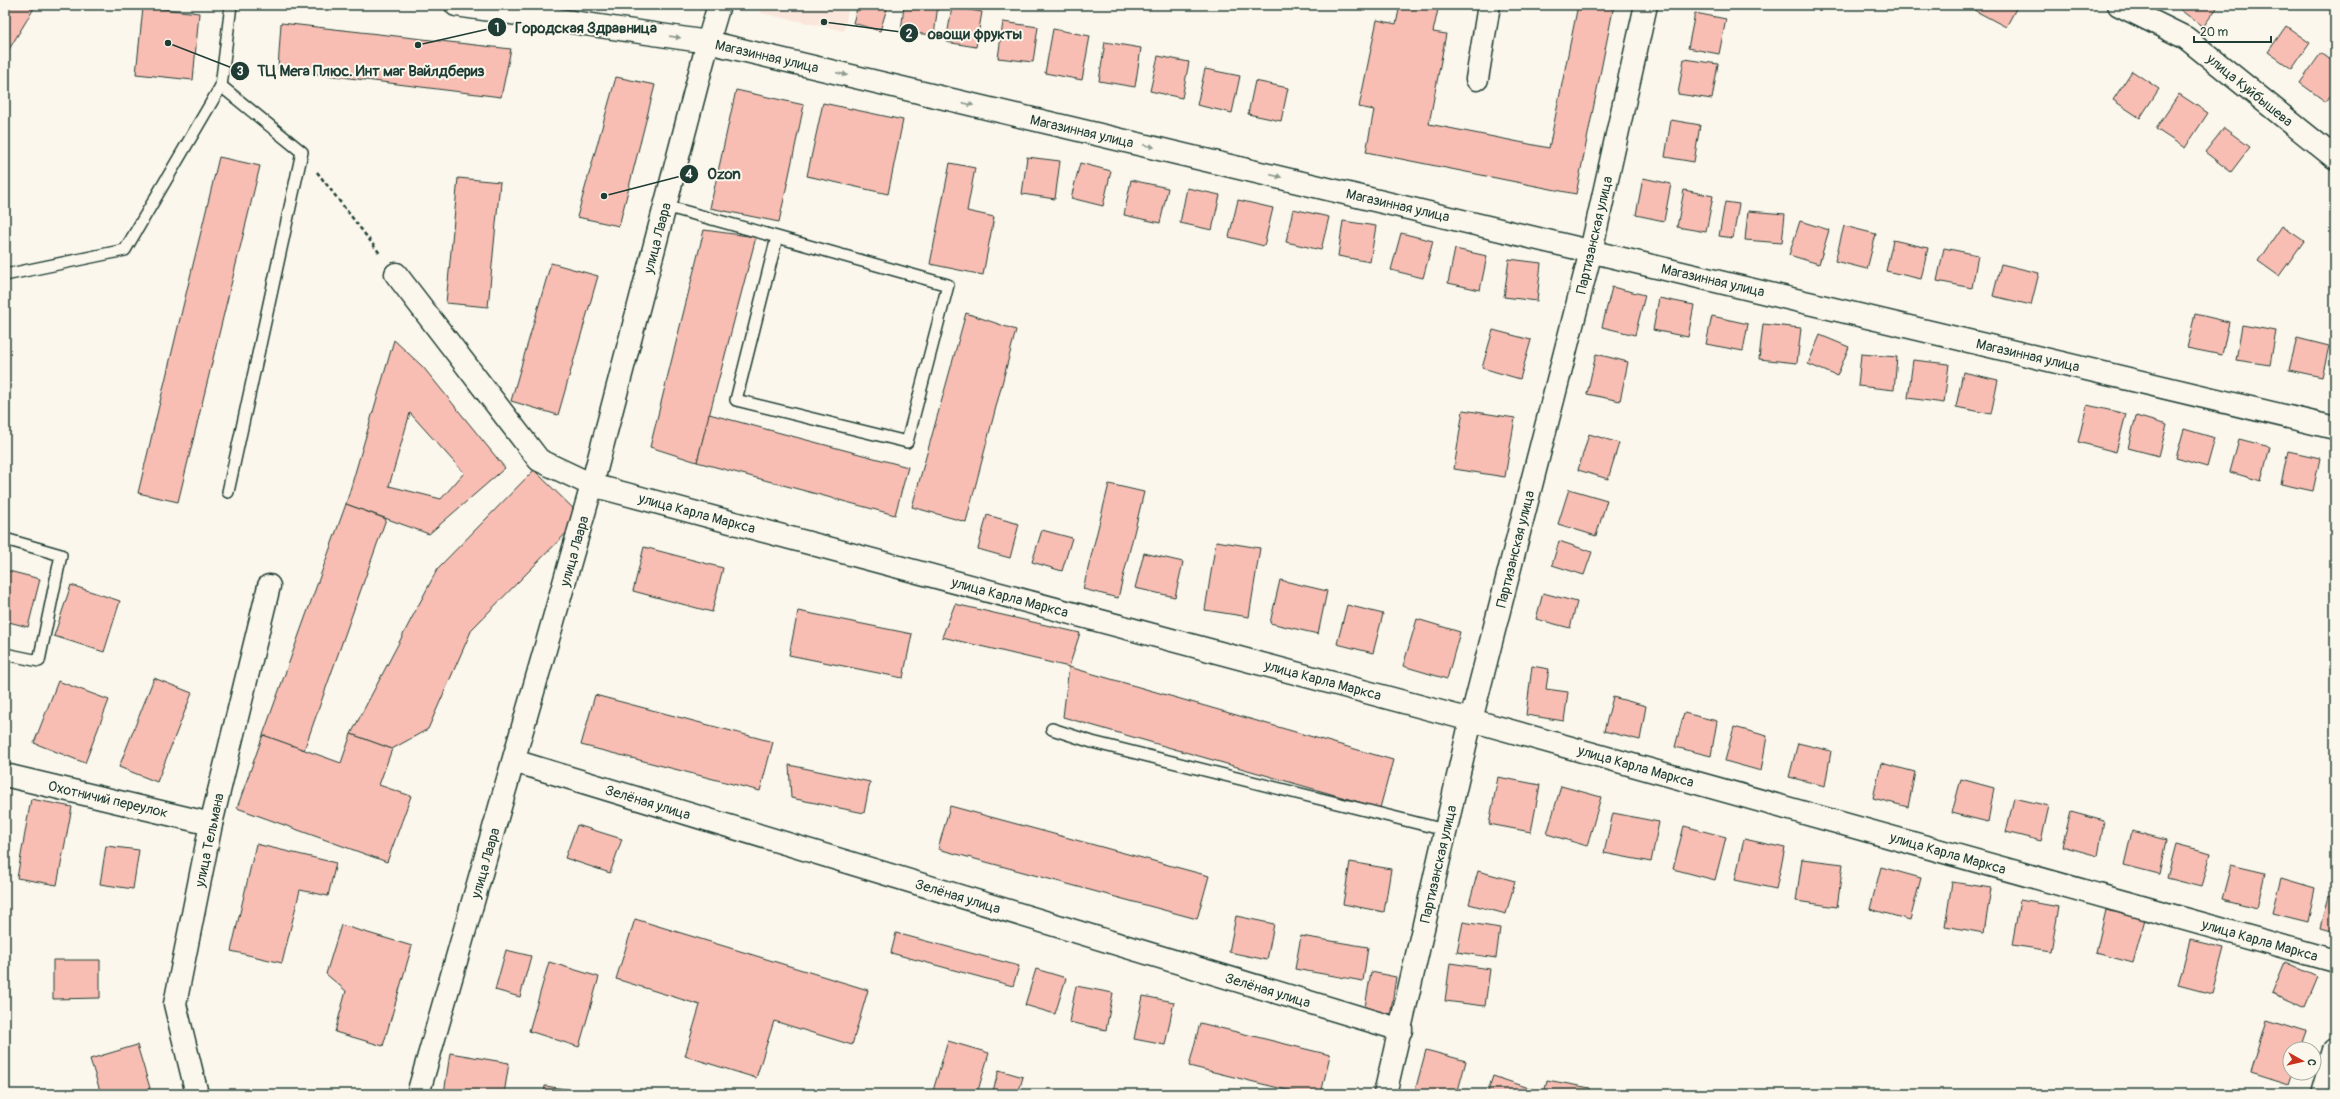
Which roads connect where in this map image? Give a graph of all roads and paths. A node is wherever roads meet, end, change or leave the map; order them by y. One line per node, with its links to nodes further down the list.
1 (231, 5): 9 (lane)
2 (456, 5): 7 (street, Магазинная улица, one-way to 7)
3 (719, 5): 7 (street, улица Лаара)
4 (1489, 5): 8 (street)
5 (1646, 5): 14 (street, Партизанская улица)
6 (2119, 5): 11 (street, улица Куйбышева)
7 (708, 42): 12 (street, улица Лаара); 14 (street, Магазинная улица, one-way to 14)
8 (1477, 79)
9 (222, 86): 10 (lane); 15 (lane)
10 (302, 152): 16 (path); 19 (lane)
11 (2335, 158)
12 (665, 206): 13 (lane); 18 (street, улица Лаара)
13 (777, 237): 13 (lane)
14 (1591, 251): 17 (street, Магазинная улица); 23 (street, Партизанская улица)
15 (5, 274)
16 (396, 274): 18 (street, улица Карла Маркса)
17 (2335, 428)
18 (592, 485): 23 (street, улица Карла Маркса); 25 (street, улица Лаара)
19 (228, 492)
20 (5, 539): 22 (lane)
21 (269, 586): 27 (street, улица Тельмана)
22 (5, 654)
23 (1471, 720): 28 (street, Партизанская улица); 29 (street, улица Карла Маркса)
24 (1052, 730): 28 (lane)
25 (514, 761): 30 (street, Зелёная улица); 33 (street, улица Лаара)
26 (5, 775): 27 (street, Охотничий переулок)
27 (211, 824): 32 (street, улица Тельмана)
28 (1445, 830): 30 (street, Партизанская улица)
29 (2335, 961)
30 (1401, 1030): 34 (street, Партизанская улица)
31 (2335, 1049): 35 (street)
32 (197, 1094)
33 (418, 1094)
34 (1385, 1094)
35 (2322, 1094)

